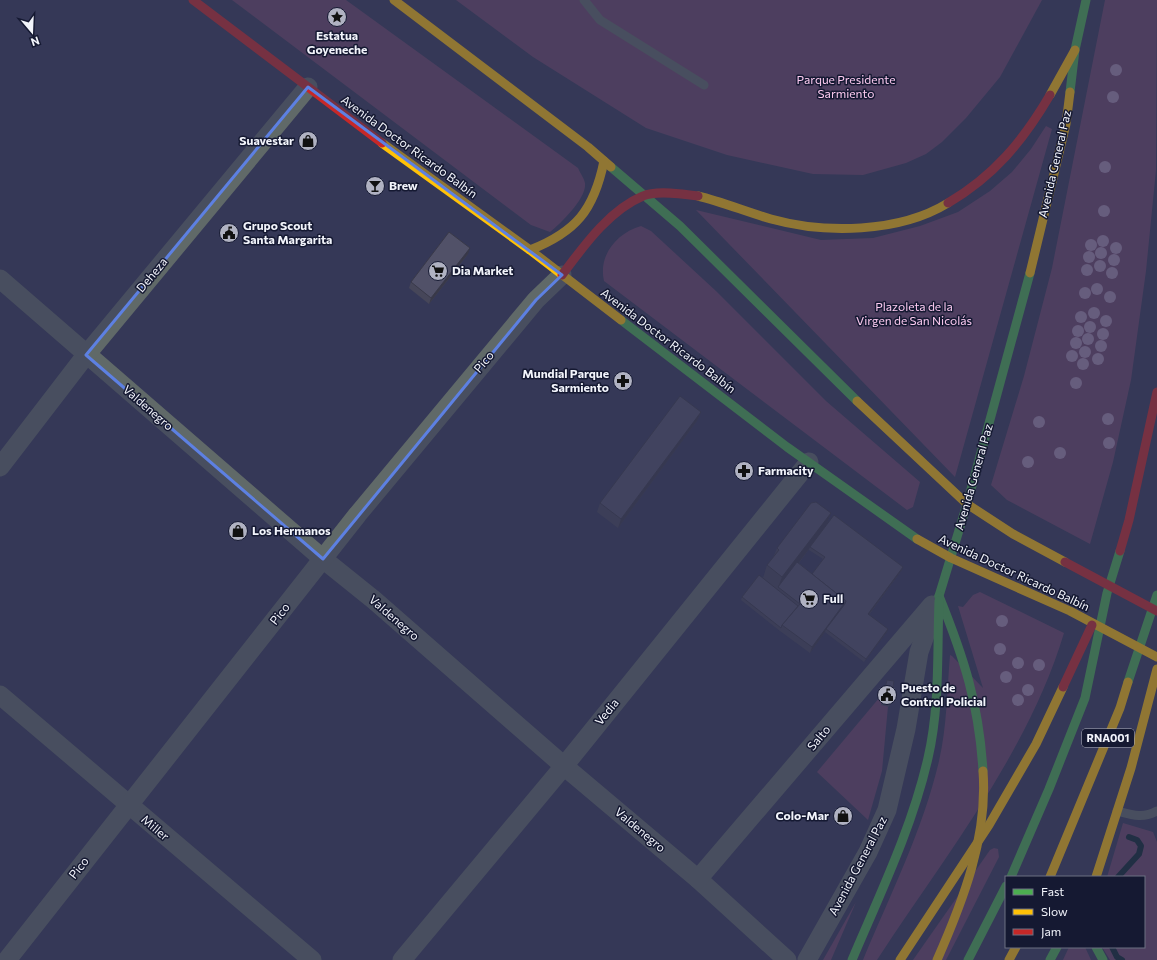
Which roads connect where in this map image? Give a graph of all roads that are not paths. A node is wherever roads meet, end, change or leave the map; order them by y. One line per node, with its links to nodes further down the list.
1 (193, 0): 7 (main road, Avenida Doctor Ricardo Balbín)
2 (394, 0): 8 (main road)
3 (584, 0): 6 (lane)
4 (1086, 0): 5 (main road, Avenida General Paz)
5 (1075, 50): 9 (main road); 17 (main road, Avenida General Paz)
6 (704, 85)
7 (308, 87): 10 (main road, Avenida Doctor Ricardo Balbín); 13 (street, Deheza)
8 (604, 161): 9 (main road); 10 (main road)
9 (644, 196): 11 (main road); 17 (main road)
10 (530, 250): 11 (main road, Avenida Doctor Ricardo Balbín)
11 (562, 275): 15 (main road, Avenida Doctor Ricardo Balbín); 19 (street, Pico)
12 (0, 279): 13 (street, Valdenegro)
13 (86, 355): 16 (street, Deheza); 19 (street, Valdenegro)
14 (1157, 392): 20 (main road, RNA001)
15 (809, 462): 18 (main road, Avenida Doctor Ricardo Balbín); 27 (street, Vedia)
16 (0, 467)
17 (967, 504): 18 (main road, Avenida General Paz); 23 (main road)
18 (950, 558): 22 (main road, Avenida General Paz); 24 (main road, Avenida Doctor Ricardo Balbín)
19 (323, 559): 27 (street, Valdenegro); 28 (street, Pico)
20 (1107, 593): 31 (main road, RNA001); 45 (main road)
21 (1157, 595): 32 (main road, RNA001)
22 (939, 596): 34 (street, Salto); 43 (street, Avenida General Paz); 44 (main road); 46 (main road)
23 (1157, 611)
24 (1157, 657)
25 (1157, 669): 29 (main road)
26 (0, 695): 28 (street, Miller)
27 (564, 766): 34 (street, Valdenegro); 41 (street, Vedia)
28 (129, 806): 39 (street, Pico); 40 (street, Miller)
29 (1117, 811): 30 (lane); 33 (main road)
30 (1157, 811)
31 (1011, 876)
32 (1050, 876)
33 (1095, 876)
34 (698, 879): 42 (street, Valdenegro)
35 (1005, 888): 47 (main road)
36 (1015, 948): 48 (main road)
37 (1056, 948): 49 (main road)
38 (1097, 948): 50 (main road)
39 (7, 960)
40 (312, 960)
41 (402, 960)
42 (788, 960)
43 (807, 960)
44 (852, 960)
45 (900, 960)
46 (937, 960)
47 (968, 960)
48 (1009, 960)
49 (1050, 960)
50 (1103, 960)

